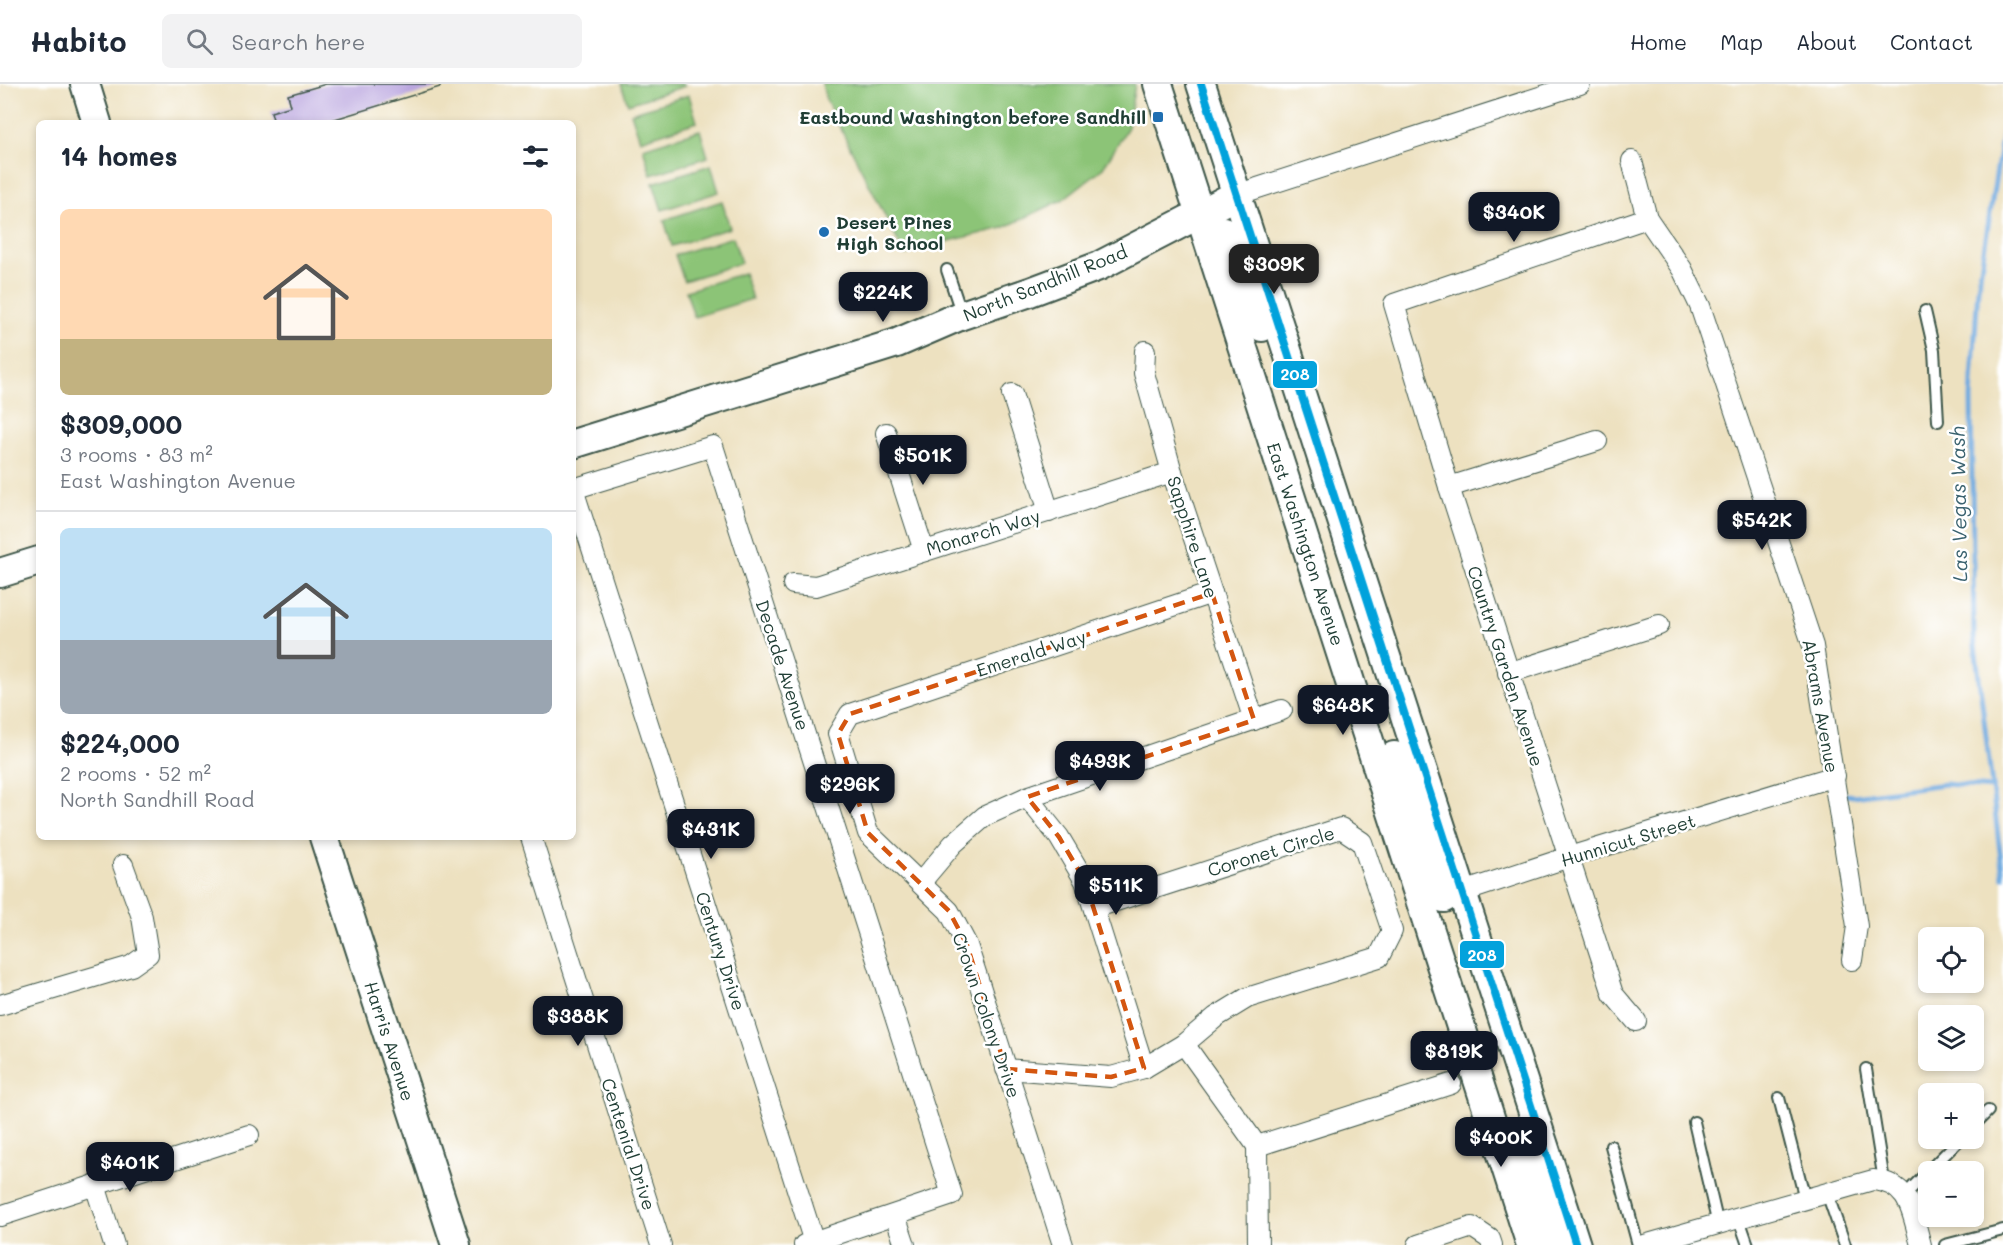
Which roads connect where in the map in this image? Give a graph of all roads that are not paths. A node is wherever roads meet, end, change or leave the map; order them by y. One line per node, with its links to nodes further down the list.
1 (85, 84): 5 (main road)
2 (1158, 84): 7 (main road, East Washington Avenue)
3 (1201, 84): 7 (main road, East Washington Avenue)
4 (1580, 84): 7 (street, North Sandhill Road)
5 (96, 120)
6 (1632, 160): 8 (street, Abrams Avenue)
7 (1217, 205): 11 (main road, North Sandhill Road); 40 (main road, East Washington Avenue); 40 (main road, East Washington Avenue)
8 (1647, 218): 19 (street, Country Garden Avenue); 33 (street, Abrams Avenue)
9 (947, 270): 11 (lane)
10 (1925, 311): 14 (lane)
11 (962, 315): 17 (main road, North Sandhill Road)
12 (1145, 351): 18 (street, Sapphire Lane)
13 (1012, 394): 22 (street)
14 (1938, 422)
15 (886, 433): 23 (street)
16 (1597, 441): 19 (street)
17 (576, 443)
18 (1172, 472): 22 (street, Monarch Way); 27 (street, Sapphire Lane)
19 (1449, 487): 29 (street, Country Garden Avenue)
20 (576, 488): 62 (street, Decade Avenue)
21 (576, 499): 67 (street, Century Drive)
22 (1049, 512): 23 (street, Monarch Way)
23 (924, 551): 26 (street, Monarch Way)
24 (36, 562): 25 (main road)
25 (0, 573)
26 (793, 584)
27 (1212, 593): 31 (street, Emerald Way); 32 (street, Sapphire Lane)
28 (1659, 625): 29 (street)
29 (1508, 673): 37 (street, Country Garden Avenue)
30 (1282, 710): 32 (street)
31 (850, 714): 39 (street, Crown Colony Drive)
32 (1254, 720): 34 (street)
33 (1834, 776): 37 (street, Hunnicut Street); 42 (street, Abrams Avenue)
34 (1027, 797): 39 (street); 41 (street)
35 (325, 840): 69 (main road, Harris Avenue)
36 (532, 840): 70 (street, Centenial Drive)
37 (1569, 857): 40 (street, Hunnicut Street); 44 (street, Country Garden Avenue)
38 (123, 865): 43 (street)
39 (921, 882): 47 (street, Crown Colony Drive)
40 (1443, 899): 49 (main road, East Washington Avenue); 78 (main road, East Washington Avenue)
41 (1094, 908): 45 (street, Coronet Circle); 46 (street)
42 (1852, 960)
43 (0, 1005)
44 (1635, 1021)
45 (1184, 1044): 46 (street); 55 (street)
46 (1143, 1068): 47 (street)
47 (1006, 1069): 72 (street, Crown Colony Drive)
48 (1866, 1069): 59 (lane)
49 (1464, 1080): 55 (street); 76 (main road, East Washington Avenue); 77 (main road)
50 (1779, 1098): 61 (lane)
51 (1988, 1111): 52 (lane)
52 (1984, 1115)
53 (1694, 1122): 65 (lane)
54 (249, 1135): 58 (street)
55 (1257, 1146): 73 (street)
56 (1611, 1146): 79 (lane)
57 (1946, 1149): 59 (lane)
58 (94, 1185): 63 (street); 68 (street)
59 (1895, 1188): 60 (street); 82 (street)
60 (1827, 1193): 61 (street); 81 (lane)
61 (1806, 1199): 64 (street)
62 (895, 1215): 67 (street); 71 (street)
63 (0, 1216)
64 (1740, 1219): 65 (street); 80 (lane)
65 (1718, 1225): 79 (street)
66 (2003, 1230): 83 (lane)
67 (809, 1243)
68 (114, 1245)
69 (456, 1245)
70 (662, 1245)
71 (905, 1245)
72 (1063, 1245)
73 (1258, 1245)
74 (1418, 1245): 75 (street)
75 (1492, 1245)
76 (1531, 1245)
77 (1557, 1245)
78 (1576, 1245)
79 (1645, 1245)
80 (1748, 1245)
81 (1845, 1245)
82 (1920, 1245)
83 (1946, 1245)

